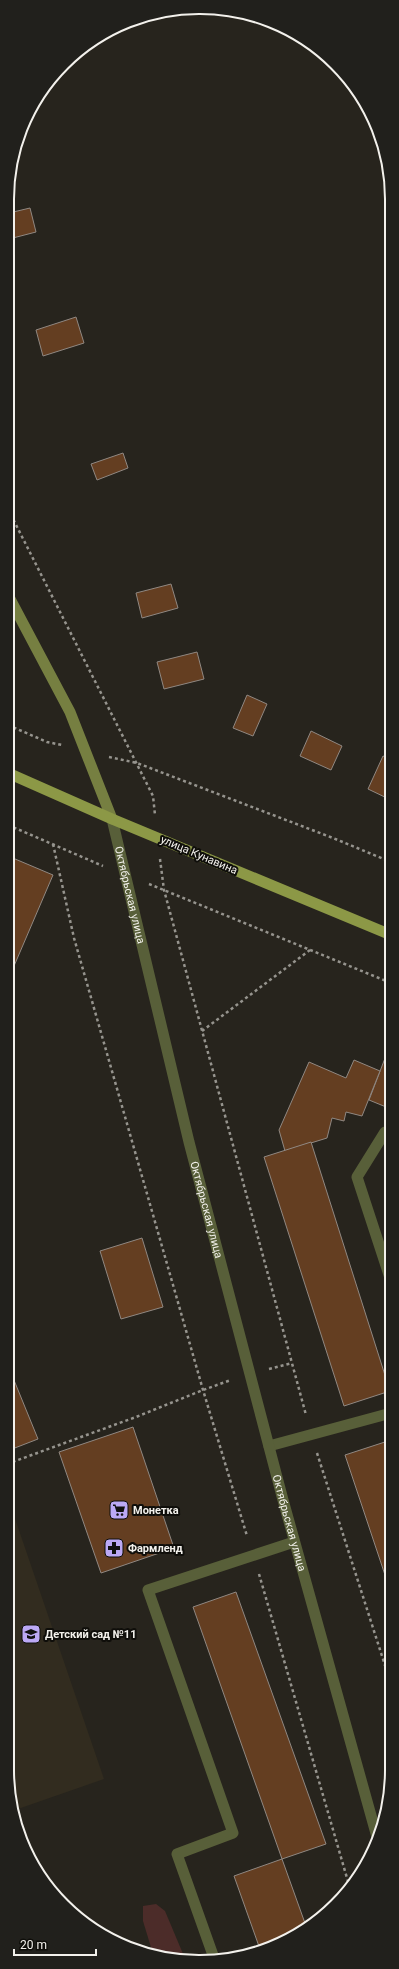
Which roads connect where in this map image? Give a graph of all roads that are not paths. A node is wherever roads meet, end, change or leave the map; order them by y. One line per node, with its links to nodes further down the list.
1 (14, 606): 3 (main road, Октябрьская улица)
2 (14, 776): 3 (main road, улица Кунавина)
3 (112, 819): 4 (main road, улица Кунавина); 8 (street, Октябрьская улица)
4 (385, 933)
5 (385, 1132): 6 (street)
6 (385, 1262)
7 (385, 1415): 8 (street)
8 (269, 1446): 9 (street, Октябрьская улица)
9 (294, 1542): 10 (street, Октябрьская улица); 11 (street)
10 (375, 1829)
11 (213, 1955)

